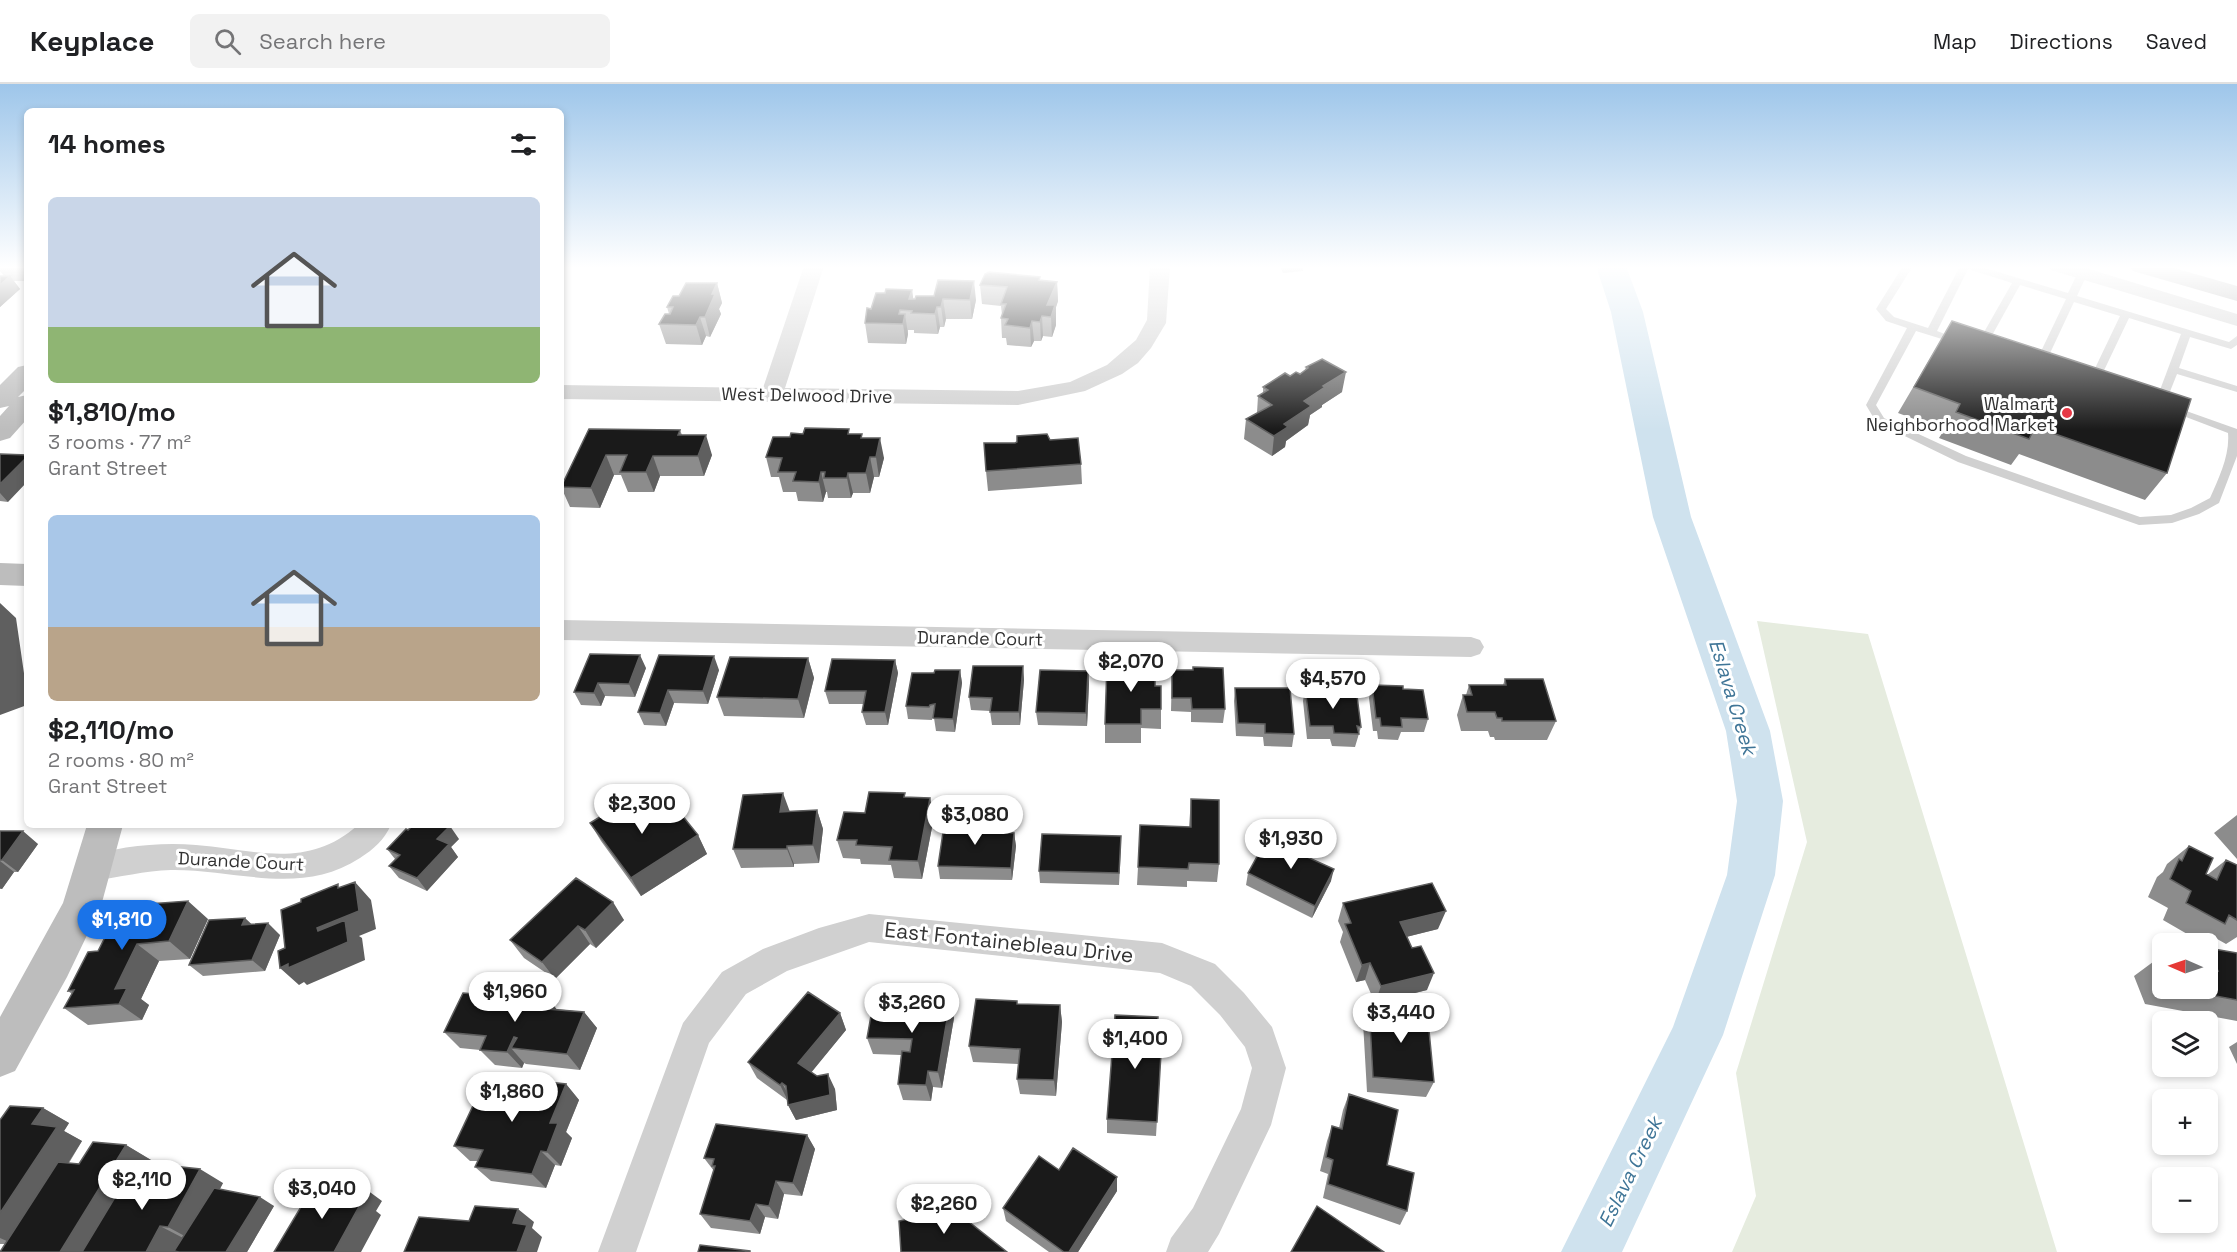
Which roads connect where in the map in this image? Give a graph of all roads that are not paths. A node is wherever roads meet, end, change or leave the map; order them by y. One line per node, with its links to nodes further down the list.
1 (796, 321): 19 (street)
2 (1156, 321): 19 (street, West Delwood Drive)
3 (1895, 321): 9 (lane)
4 (1937, 321): 10 (lane)
5 (1999, 321): 10 (lane)
6 (2061, 321): 13 (lane)
7 (2123, 321): 16 (lane)
8 (2147, 321): 11 (lane)
9 (1913, 326): 10 (lane); 23 (lane)
10 (1931, 332)
11 (2186, 333): 12 (lane); 14 (lane)
12 (2235, 344)
13 (2040, 366)
14 (2173, 370): 17 (lane); 23 (lane)
15 (24, 376): 20 (street)
16 (2093, 383)
17 (2237, 389)
18 (564, 392): 19 (street, West Delwood Drive)
19 (772, 395)
20 (0, 400)
21 (24, 406): 22 (street)
22 (0, 432)
23 (2235, 432)
24 (0, 554): 25 (street)
25 (24, 554)
26 (0, 574): 27 (street)
27 (24, 575)
28 (564, 630): 29 (street, Durande Court)
29 (1471, 647)
30 (104, 828): 32 (street)
31 (374, 828): 32 (street, Durande Court)
32 (93, 868): 33 (street)
33 (0, 1057)
34 (617, 1252): 35 (street, East Fontainebleau Drive)
35 (1185, 1252)

